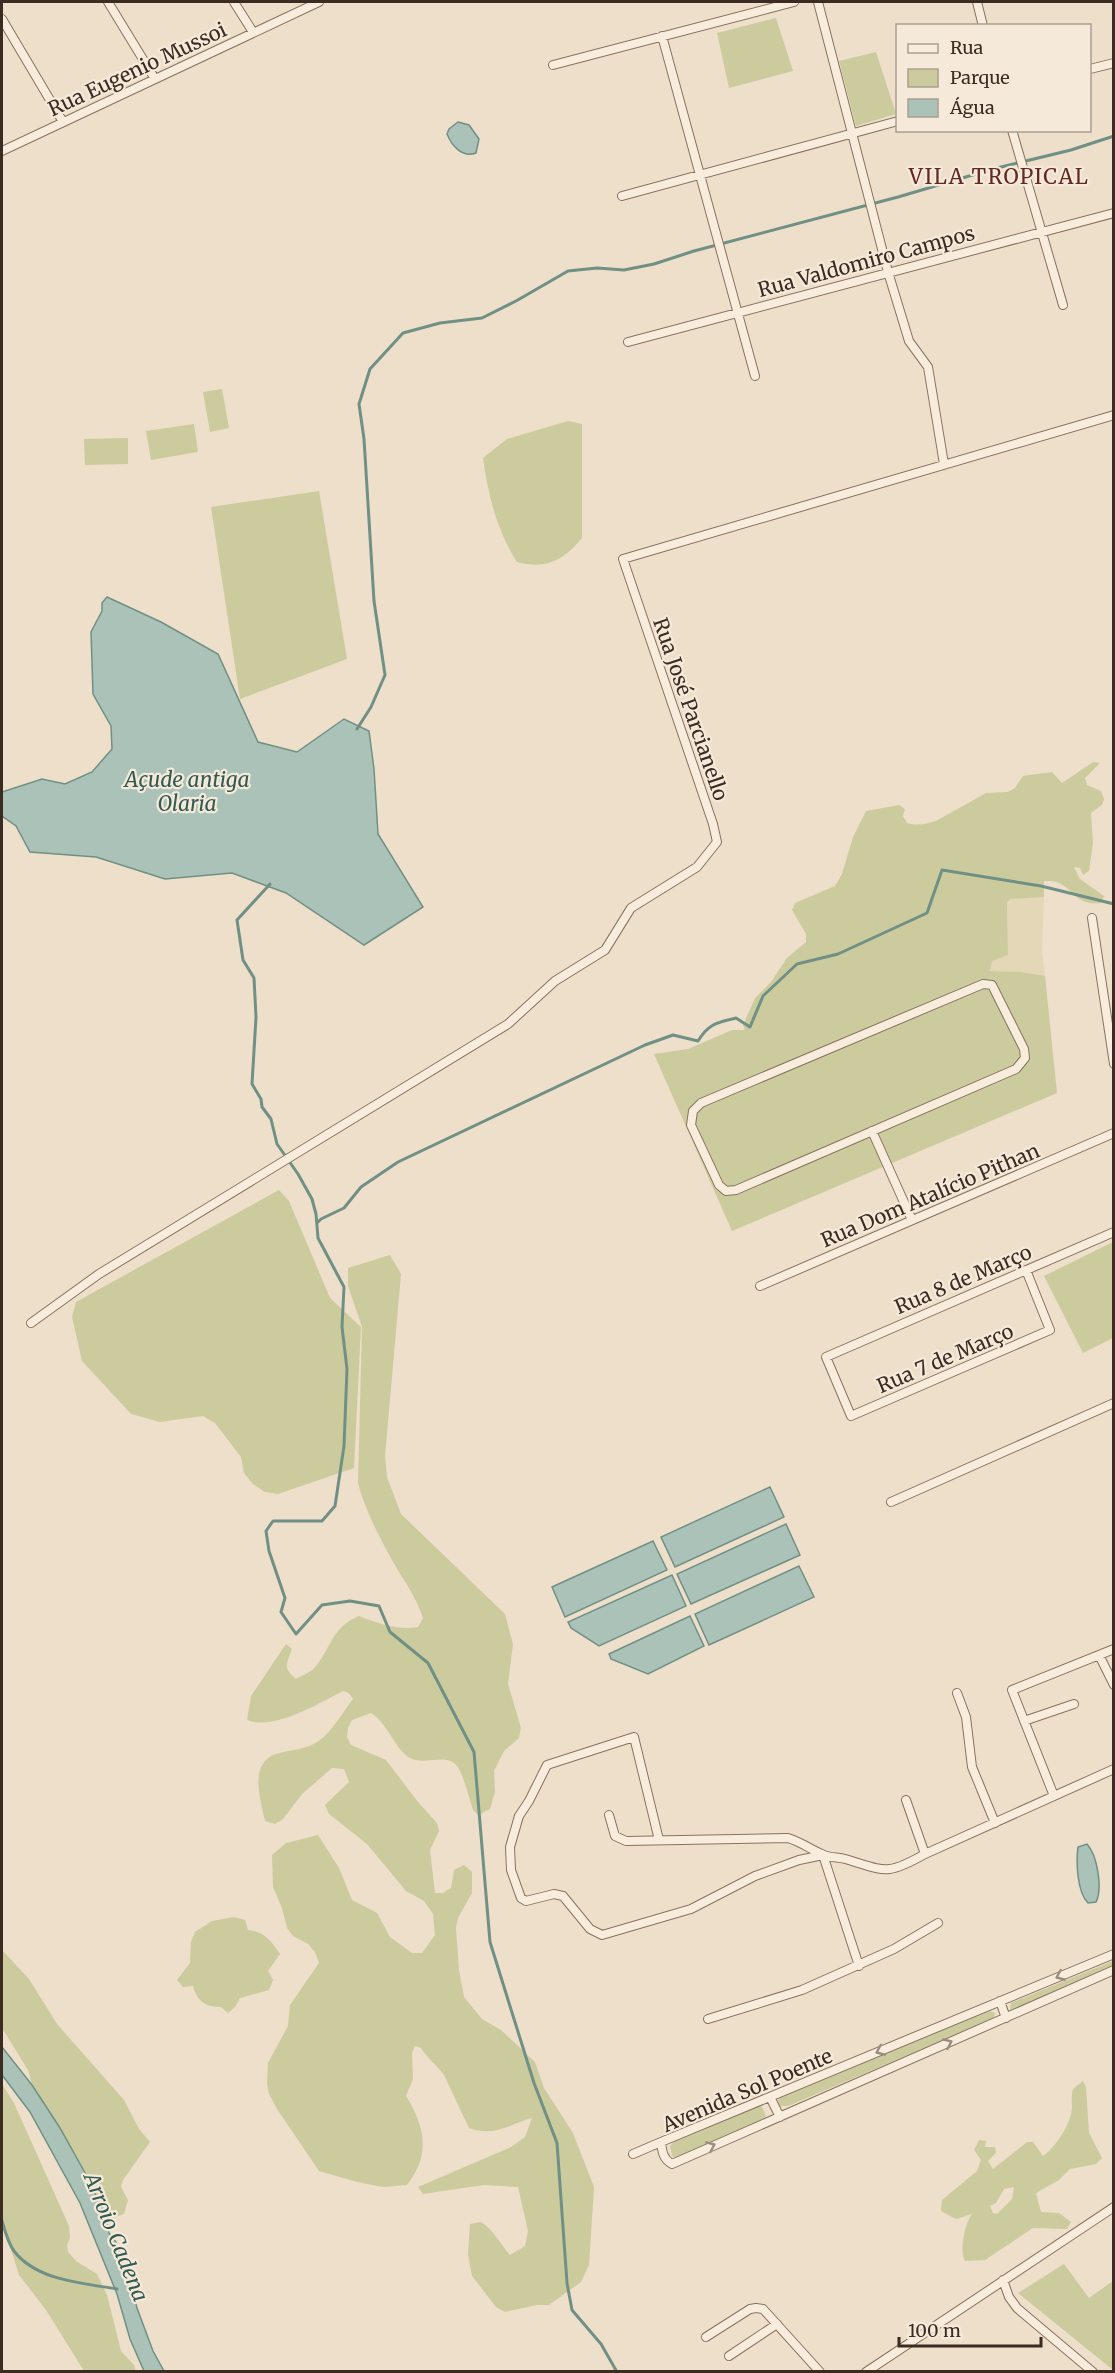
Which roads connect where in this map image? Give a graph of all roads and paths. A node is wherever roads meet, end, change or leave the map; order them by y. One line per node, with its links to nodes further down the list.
1 (108, 2): 15 (street)
2 (234, 2): 10 (street)
3 (319, 2): 10 (street, Rua Eugenio Mussoi)
4 (794, 2): 7 (street)
5 (818, 2): 19 (street)
6 (977, 2): 9 (street)
7 (767, 5): 11 (street)
8 (2, 19): 17 (street)
9 (982, 24)
10 (253, 33): 15 (street, Rua Eugenio Mussoi)
11 (662, 36): 13 (street); 21 (street)
12 (1113, 63): 14 (street)
13 (553, 65)
14 (1091, 68)
15 (155, 79): 17 (street, Rua Eugenio Mussoi)
16 (896, 121): 19 (street)
17 (63, 122): 20 (street, Rua Eugenio Mussoi)
18 (1013, 132): 24 (street)
19 (852, 133): 21 (street); 25 (street)
20 (2, 151)
21 (700, 174): 22 (street); 27 (street)
22 (622, 196)
23 (1113, 213): 24 (street, Rua Valdomiro Campos)
24 (1040, 232): 25 (street, Rua Valdomiro Campos); 26 (street)
25 (888, 272): 27 (street, Rua Valdomiro Campos); 31 (street)
26 (1063, 305)
27 (739, 313): 28 (street, Rua Valdomiro Campos); 29 (street)
28 (628, 342)
29 (756, 376)
30 (1113, 415): 31 (street, Rua José Parcianello)
31 (944, 464): 40 (street, Rua José Parcianello)
32 (1092, 918): 33 (street)
33 (1113, 1064)
34 (872, 1131): 34 (street); 36 (street)
35 (1113, 1133): 36 (street, Rua Dom Atalício Pithan)
36 (912, 1220): 39 (street, Rua Dom Atalício Pithan)
37 (1113, 1232): 38 (street, Rua 8 de Março)
38 (1026, 1270): 41 (street, Rua 8 de Março); 41 (street, Rua 7 de Março)
39 (760, 1286)
40 (31, 1323)
41 (826, 1357)
42 (1113, 1404): 43 (street)
43 (891, 1502)
44 (1113, 1649): 45 (street)
45 (1099, 1655): 46 (street); 49 (street)
46 (1113, 1685)
47 (957, 1693): 54 (street)
48 (1074, 1704): 49 (street)
49 (1024, 1721): 51 (street)
50 (1113, 1769): 51 (street)
51 (1054, 1796): 54 (street)
52 (906, 1800): 56 (street)
53 (609, 1815): 55 (street)
54 (995, 1823): 56 (street)
55 (659, 1840): 57 (street); 57 (street)
56 (925, 1854): 57 (street)
57 (823, 1855): 60 (street)
58 (938, 1923): 60 (street)
59 (1113, 1954): 62 (street, Avenida Sol Poente, one-way to 62)
60 (859, 1966): 64 (street)
61 (1113, 1970): 63 (street, Avenida Sol Poente)
62 (1000, 2001): 63 (street); 65 (street, Avenida Sol Poente, one-way to 65)
63 (1006, 2018): 66 (street, Avenida Sol Poente, one-way to 63)
64 (708, 2019)
65 (770, 2097): 66 (street); 67 (street, Avenida Sol Poente)
66 (780, 2116): 67 (street, Avenida Sol Poente, one-way to 66)
67 (661, 2142): 68 (street)
68 (633, 2154)
69 (1113, 2207): 70 (street)
70 (1003, 2280): 75 (street); 76 (street)
71 (777, 2324): 72 (street); 73 (street); 74 (street)
72 (706, 2337)
73 (729, 2356)
74 (820, 2372)
75 (866, 2372)
76 (1093, 2372)

